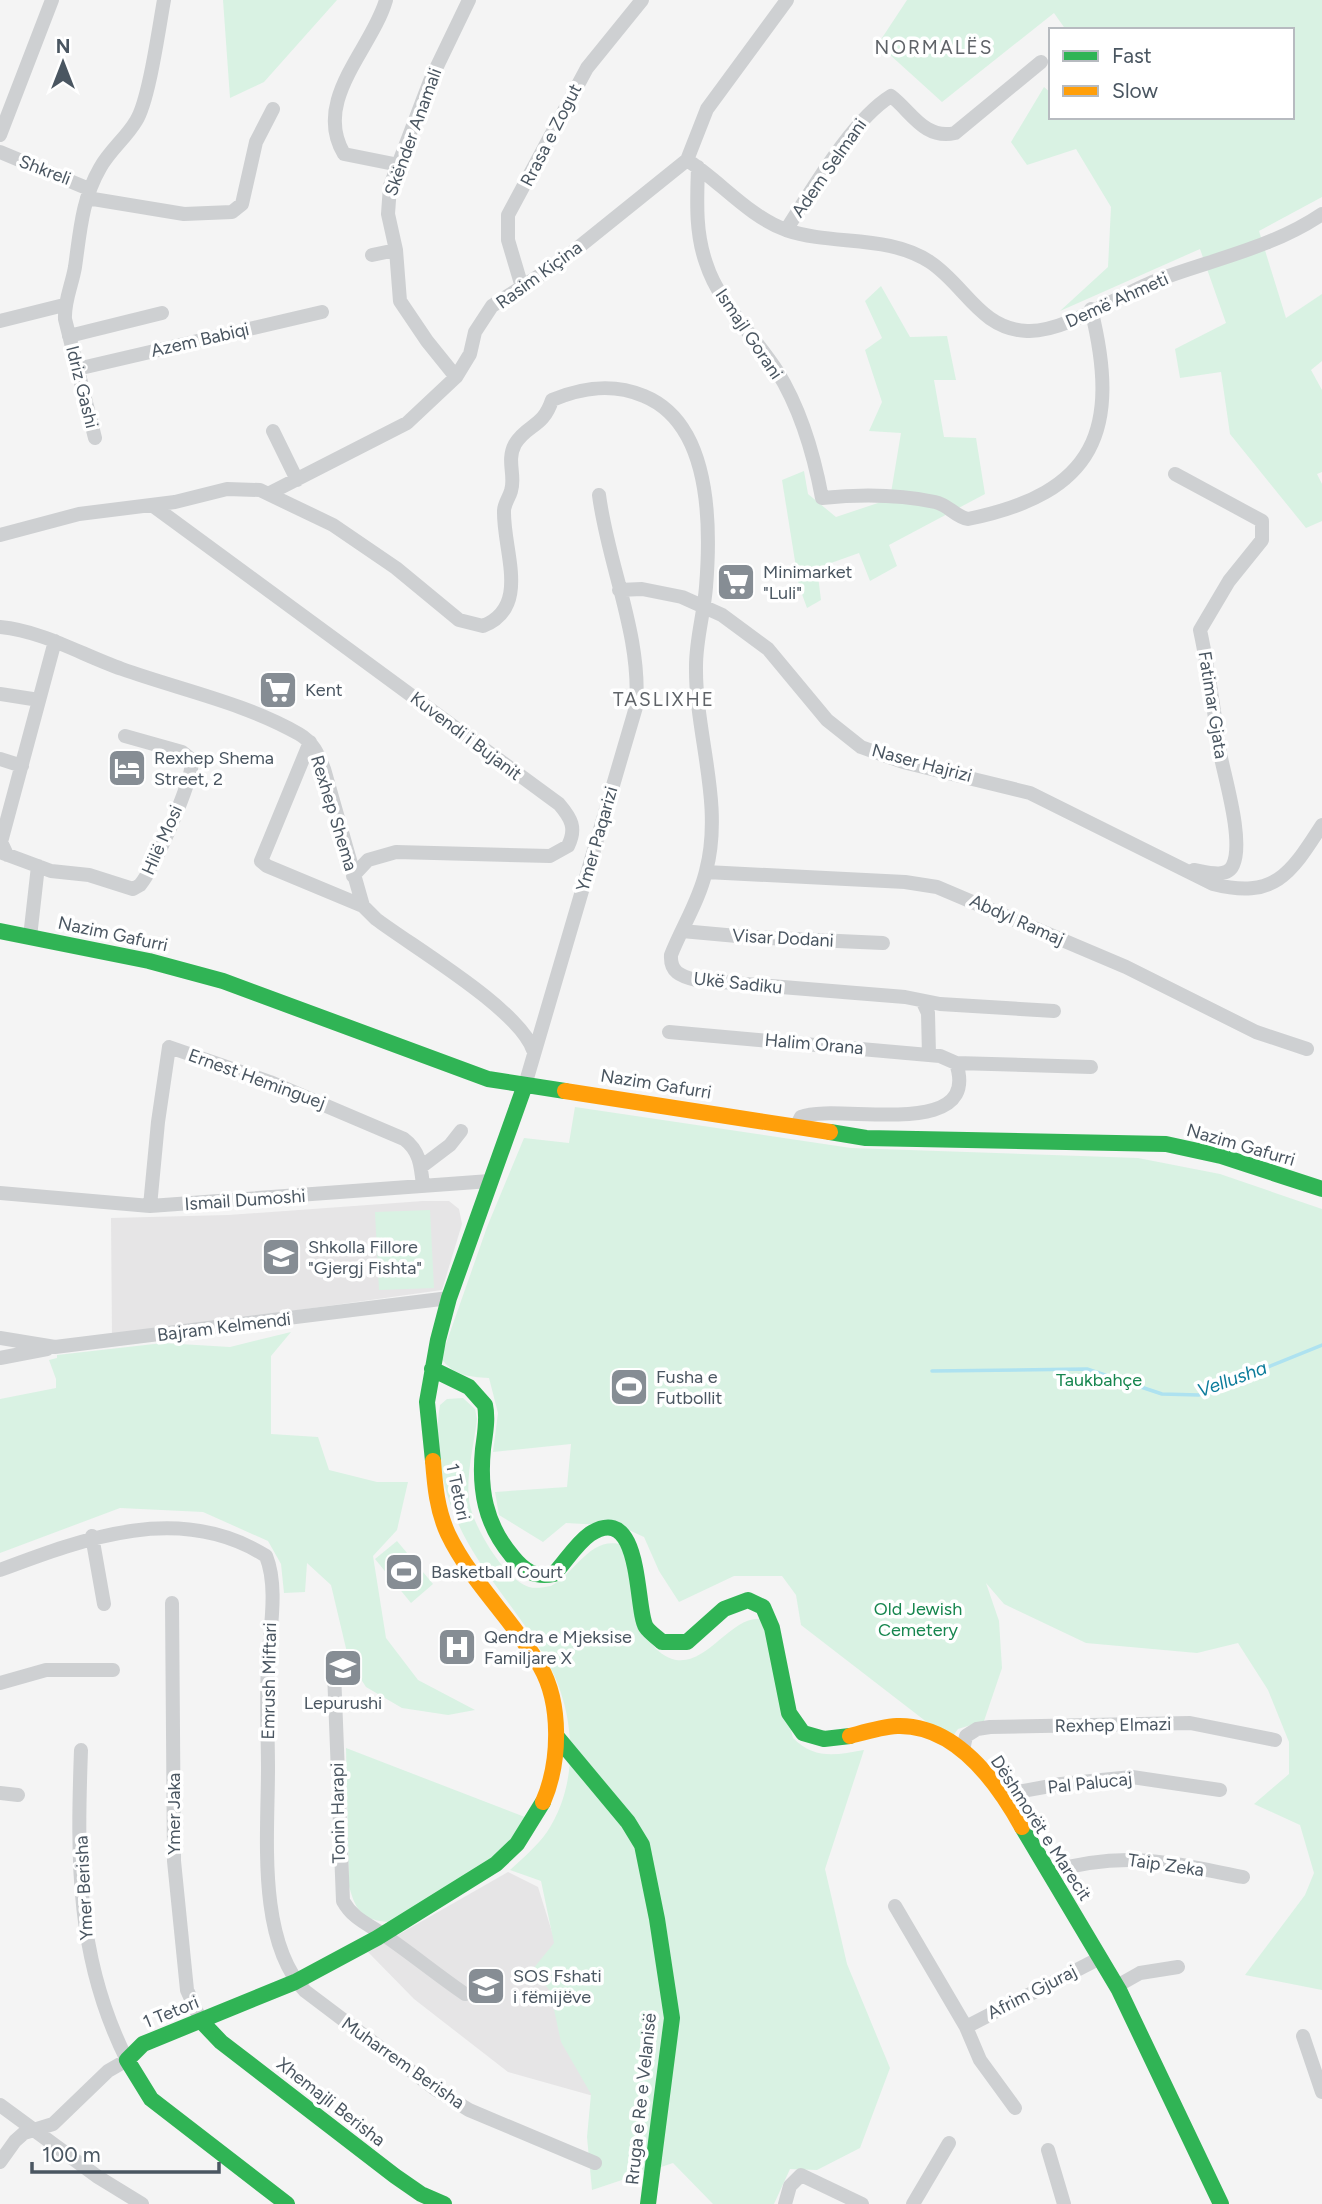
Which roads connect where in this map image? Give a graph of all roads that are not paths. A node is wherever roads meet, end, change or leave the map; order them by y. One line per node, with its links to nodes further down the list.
1 (52, 0): 9 (street)
2 (164, 0): 13 (street)
3 (469, 0): 12 (street, Skënder Anamali)
4 (642, 0): 18 (street, Rrasa e Zogut)
5 (787, 0): 11 (street)
6 (385, 4): 12 (street)
7 (1041, 62): 15 (street, Adem Selmani)
8 (273, 109): 13 (street, Shkreli)
9 (0, 135)
10 (0, 152): 13 (street, Shkreli)
11 (692, 164): 15 (street, Demë Ahmeti); 18 (street, Rasim Kiçina); 20 (street, Ismajl Gorani)
12 (398, 165): 16 (street, Skënder Anamali)
13 (88, 193): 19 (street)
14 (1322, 214): 20 (street, Demë Ahmeti)
15 (786, 230): 20 (street, Demë Ahmeti)
16 (396, 250): 17 (street); 26 (street, Skënder Anamali)
17 (372, 256)
18 (522, 287): 26 (street, Rasim Kiçina)
19 (64, 305): 23 (street); 24 (street, Idriz Gashi)
20 (1091, 309)
21 (323, 312): 25 (street, Azem Babiqi)
22 (162, 313): 24 (street, Idriz Gashi)
23 (0, 321)
24 (69, 336): 25 (street, Idriz Gashi)
25 (77, 369): 28 (street, Idriz Gashi)
26 (456, 377): 30 (street, Rasim Kiçina)
27 (273, 431): 30 (street)
28 (95, 438)
29 (1175, 474): 48 (street, Fatimar Gjata)
30 (298, 481): 31 (street, Rasim Kiçina)
31 (270, 493): 33 (street); 36 (street, Ukë Sadiku)
32 (599, 495): 35 (street, Ymer Paqarizi)
33 (152, 505): 34 (street); 50 (street, Kuvendi i Bujanit)
34 (0, 536)
35 (619, 590): 36 (street); 60 (street, Ymer Paqarizi)
36 (703, 604): 48 (street, Naser Hajrizi); 49 (street, Ukë Sadiku)
37 (0, 627): 38 (street, Rexhep Shema)
38 (55, 642): 40 (street); 42 (street, Rexhep Shema)
39 (0, 694): 40 (street)
40 (39, 700): 44 (street)
41 (125, 736): 47 (street, Hilë Mosi)
42 (310, 743): 50 (street, Rexhep Shema); 51 (street)
43 (0, 758): 44 (street)
44 (22, 766): 46 (street)
45 (1322, 825): 48 (street)
46 (4, 854): 47 (street)
47 (38, 866): 54 (street)
48 (1179, 867)
49 (706, 872): 53 (street, Ukë Sadiku); 59 (street, Abdyl Ramaj)
50 (353, 876): 51 (street, Rexhep Shema)
51 (363, 906): 60 (street)
52 (0, 931): 54 (street, Nazim Gafurri)
53 (682, 931): 55 (street, Visar Dodani); 56 (street, Ukë Sadiku)
54 (30, 937): 64 (street, Nazim Gafurri)
55 (883, 943)
56 (923, 1002): 57 (street, Ukë Sadiku); 61 (street)
57 (1054, 1011)
58 (669, 1032): 61 (street, Halim Orana)
59 (1307, 1049)
60 (533, 1050): 64 (street, Ymer Paqarizi)
61 (929, 1055): 62 (street, Halim Orana)
62 (956, 1063): 63 (street, Halim Orana); 65 (street)
63 (1091, 1067)
64 (525, 1085): 65 (street, Nazim Gafurri); 68 (street, 1 Tetori)
65 (797, 1125): 70 (street, Nazim Gafurri)
66 (461, 1131): 67 (street)
67 (421, 1167): 69 (street, Ernest Heminguej); 72 (street, Ernest Heminguej)
68 (490, 1181): 69 (street, Ismail Dumoshi); 73 (street, 1 Tetori)
69 (423, 1186): 72 (street, Ismail Dumoshi)
70 (1322, 1189)
71 (0, 1193): 72 (street, Ismail Dumoshi)
72 (150, 1206)
73 (449, 1298): 75 (street, Bajram Kelmendi); 77 (street, 1 Tetori)
74 (0, 1338): 75 (street, Bajram Kelmendi)
75 (55, 1347): 76 (street)
76 (0, 1358)
77 (432, 1369): 85 (street, 1 Tetori); 88 (street, Dëshmorët e Marecit)
78 (92, 1536): 79 (street, Emrush Miftari); 81 (street); 99 (street, Emrush Miftari)
79 (0, 1570)
80 (172, 1603): 102 (street, Ymer Jaka)
81 (104, 1604)
82 (113, 1670): 84 (street)
83 (334, 1672): 96 (street, Tonin Harapi)
84 (0, 1684)
85 (557, 1737): 96 (street, 1 Tetori); 117 (street, Rruga e Re e Velanisë)
86 (1275, 1741): 88 (street, Rexhep Elmazi)
87 (81, 1750): 105 (street, Ymer Berisha)
88 (963, 1750): 92 (street, Dëshmorët e Marecit)
89 (1220, 1790): 92 (street, Pal Palucaj)
90 (0, 1793): 91 (street)
91 (18, 1794)
92 (1001, 1795): 93 (street, Dëshmorët e Marecit)
93 (1048, 1872): 94 (street, Taip Zeka); 97 (street, Dëshmorët e Marecit)
94 (1243, 1877)
95 (895, 1906): 103 (street)
96 (383, 1934): 99 (street, 1 Tetori); 101 (street)
97 (1100, 1958): 100 (street, Dëshmorët e Marecit); 103 (street, Afrim Gjuraj)
98 (1178, 1966): 100 (street)
99 (296, 1982): 102 (street, 1 Tetori); 113 (street, Muharrem Berisha)
100 (1117, 1986): 122 (street, Dëshmorët e Marecit)
101 (465, 1994)
102 (201, 2021): 105 (street, 1 Tetori); 116 (street, Xhemajli Berisha)
103 (966, 2027): 108 (street)
104 (1303, 2036): 106 (street)
105 (127, 2060): 109 (street, 1 Tetori); 115 (street)
106 (1322, 2092)
107 (0, 2105): 109 (street)
108 (1014, 2108)
109 (34, 2132): 112 (street, 1 Tetori); 114 (street)
110 (949, 2143): 120 (street)
111 (1048, 2150): 121 (street)
112 (0, 2162)
113 (595, 2163)
114 (142, 2204)
115 (287, 2204)
116 (444, 2204)
117 (648, 2204)
118 (785, 2204): 119 (street)
119 (862, 2204)
120 (913, 2204)
121 (1064, 2204)
122 (1221, 2204)

